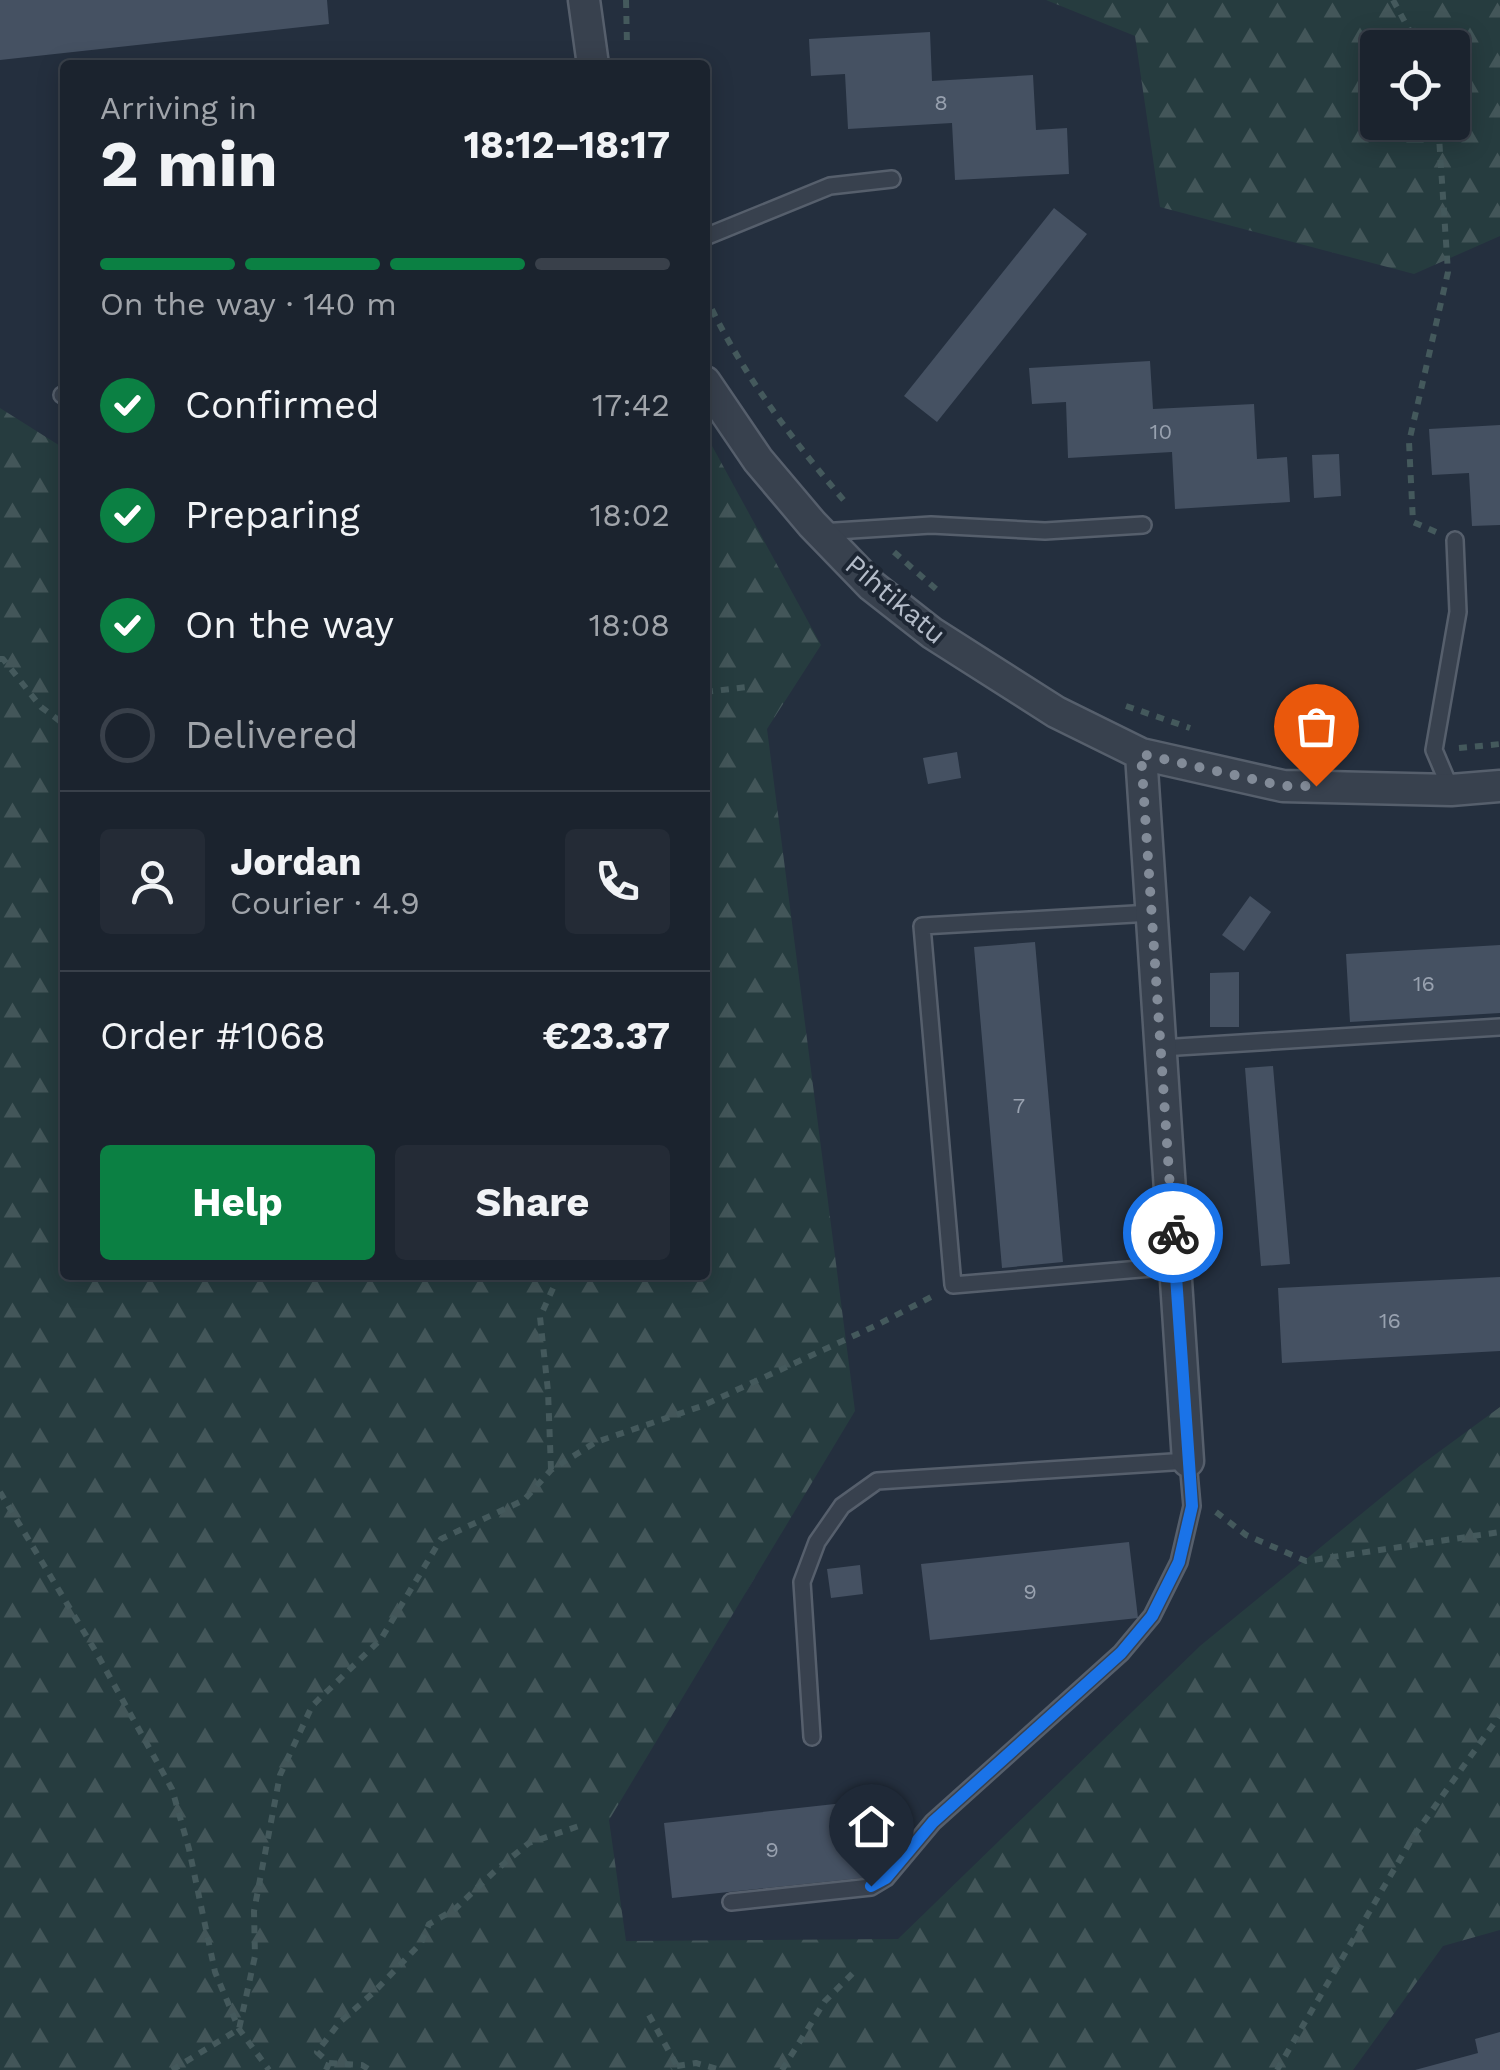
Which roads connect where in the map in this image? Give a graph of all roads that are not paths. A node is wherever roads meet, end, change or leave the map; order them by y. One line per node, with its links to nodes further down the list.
1 (584, 0): 2 (street)
2 (592, 60)
3 (892, 179): 4 (lane)
4 (710, 235)
5 (710, 389): 7 (street, Pihtikatu)
6 (1143, 525): 7 (lane)
7 (820, 532): 9 (street, Pihtikatu)
8 (1455, 540): 11 (lane)
9 (1141, 754): 11 (street, Pihtikatu); 12 (street)
10 (1500, 786): 11 (street, Pihtikatu)
11 (1451, 790)
12 (1152, 913): 14 (street); 15 (lane)
13 (1500, 1027): 14 (lane)
14 (1161, 1048): 15 (street)
15 (1176, 1266): 16 (street)
16 (1188, 1461): 17 (lane); 18 (lane)
17 (812, 1737)
18 (730, 1902)

